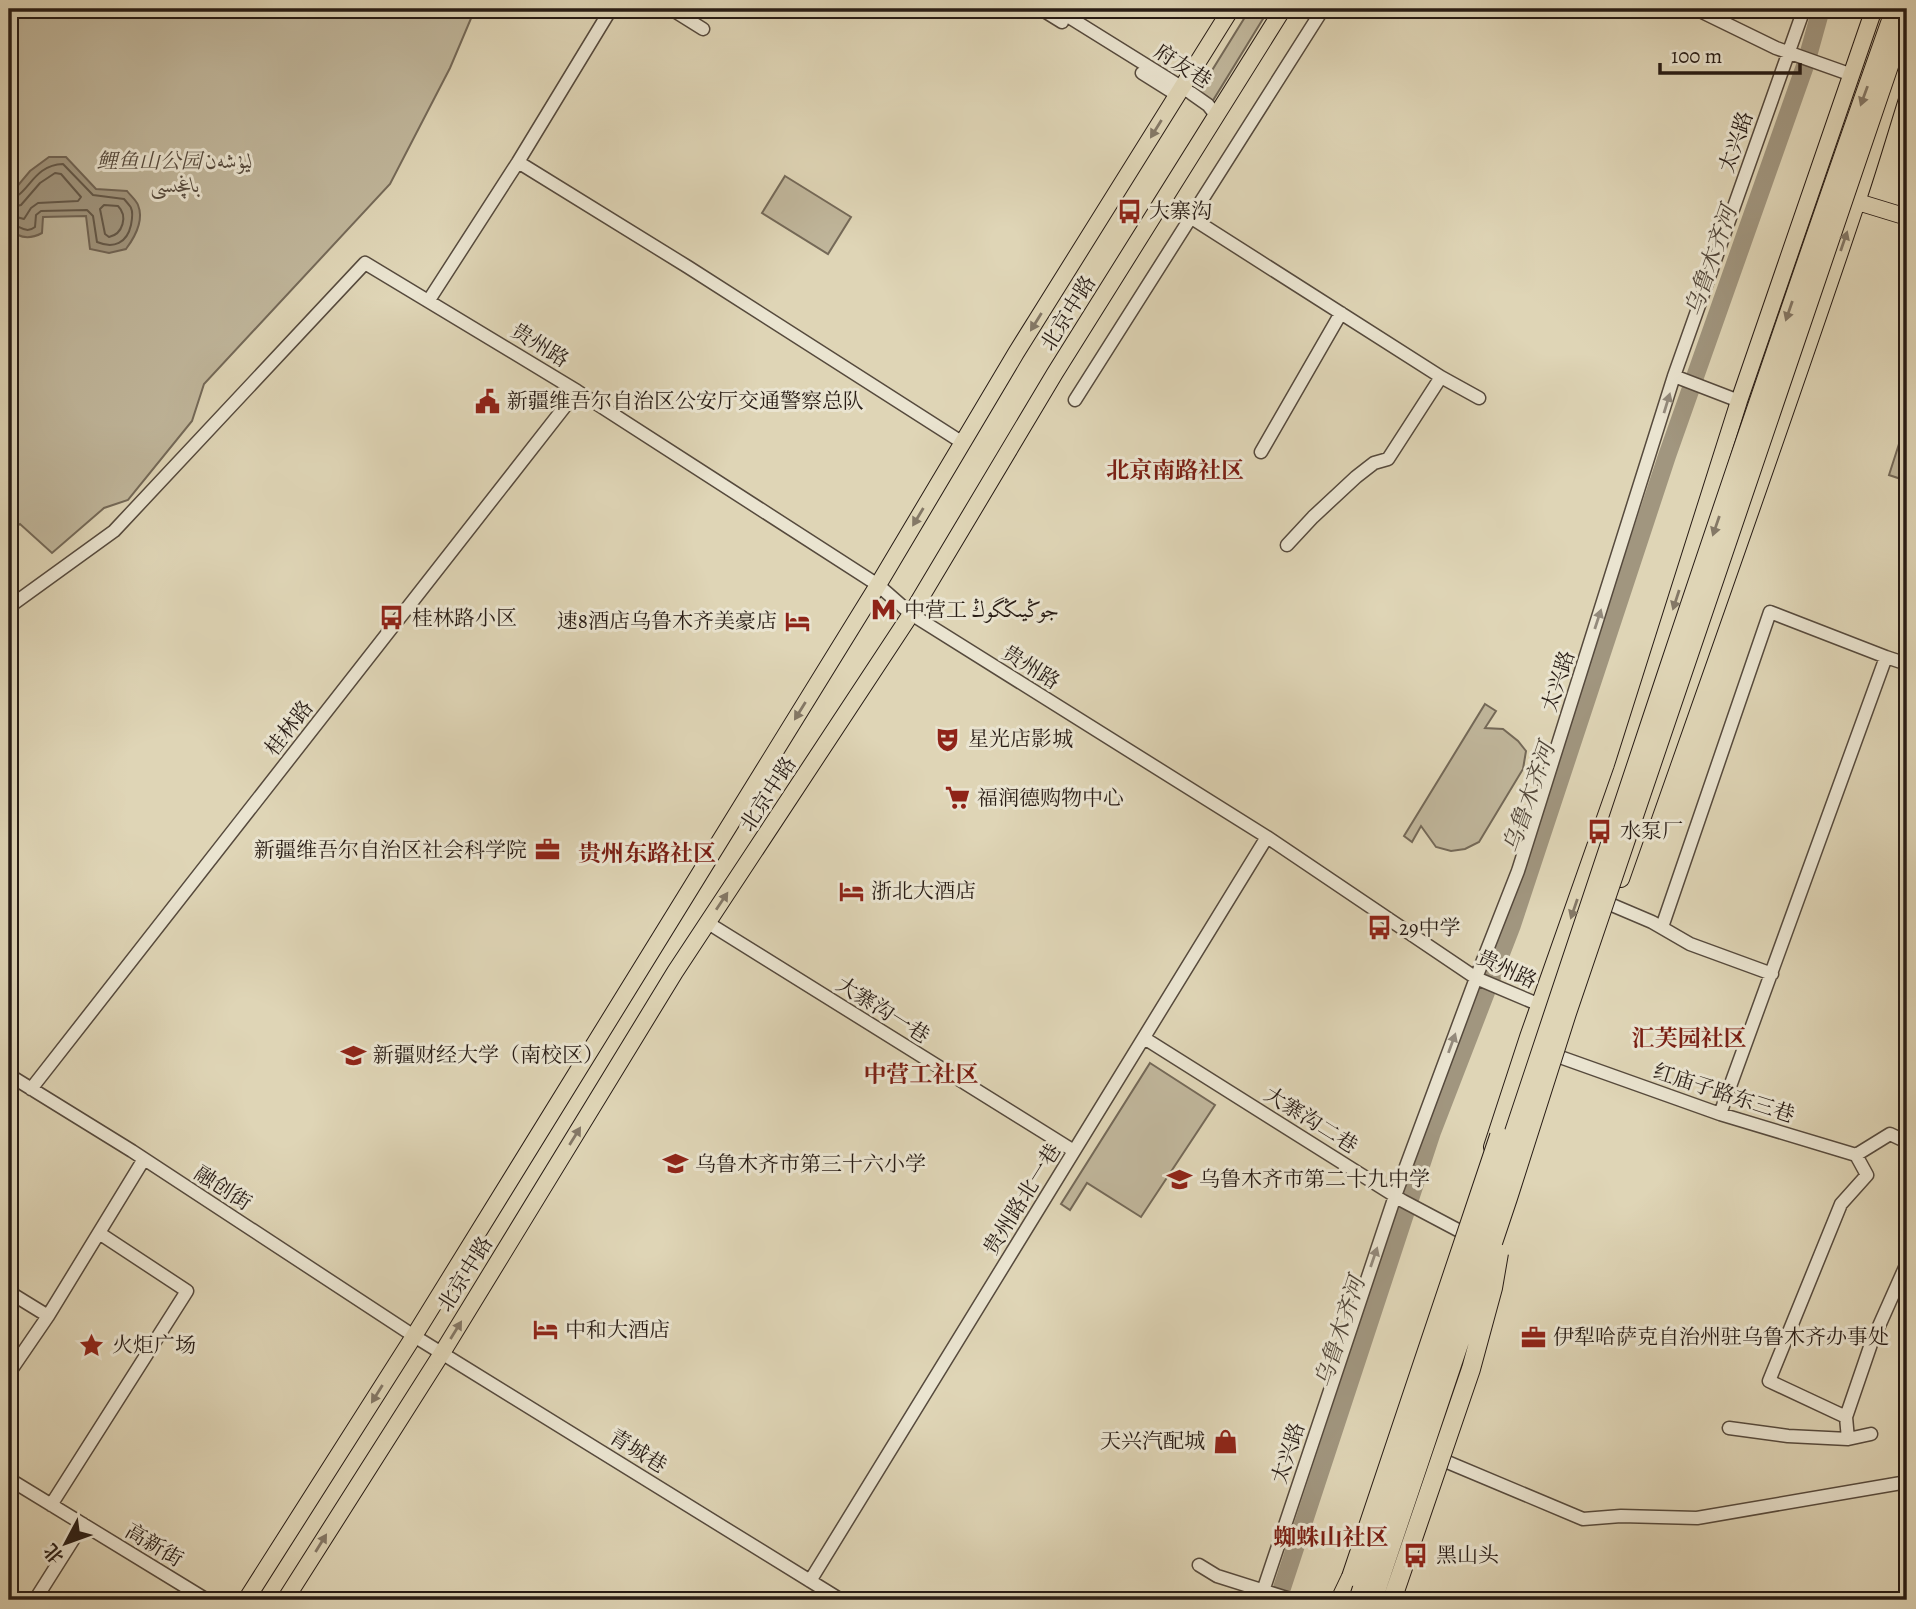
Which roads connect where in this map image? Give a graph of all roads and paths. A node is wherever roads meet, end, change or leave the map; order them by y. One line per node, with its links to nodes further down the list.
1 (611, 9): 19 (street)
2 (671, 9): 13 (street)
3 (1041, 9): 17 (street, 府友巷)
4 (1056, 9): 17 (street, 府友巷)
5 (1231, 9): 17 (main road, 北京中路)
6 (1283, 9): 18 (main road, 北京中路)
7 (1323, 9): 22 (street)
8 (1696, 9): 15 (street)
9 (1804, 9): 15 (street, 太兴路)
10 (1874, 9): 16 (main road)
11 (1895, 9): 49 (highway, one-way to 49, bridge)
12 (1907, 13): 58 (highway, bridge)
13 (703, 29)
14 (1907, 44): 21 (main road)
15 (1788, 52): 16 (street); 27 (street, 太兴路)
16 (1852, 75): 20 (main road)
17 (1180, 91): 18 (street, 府友巷); 32 (main road, 北京中路, one-way to 32)
18 (1216, 115): 37 (main road, 北京中路)
19 (518, 162): 24 (street); 32 (street)
20 (1813, 186): 21 (main road); 31 (main road)
21 (1857, 203): 23 (main road); 41 (main road, one-way to 21)
22 (1190, 217): 25 (street); 30 (street)
23 (1907, 218)
24 (429, 300): 28 (street, 贵州路); 36 (street, 贵州路)
25 (1341, 313): 26 (street); 33 (street)
26 (1441, 377): 29 (street); 34 (street)
27 (1676, 377): 31 (street); 45 (street, 太兴路, one-way to 27)
28 (577, 391): 35 (street, 贵州路); 52 (street, 桂林路)
29 (1479, 398)
30 (1075, 400)
31 (1739, 401): 46 (main road, one-way to 46)
32 (963, 443): 35 (main road, 北京中路, one-way to 35)
33 (1261, 452)
34 (1287, 545)
35 (878, 585): 37 (street, 贵州路); 66 (main road, 北京中路, one-way to 66)
36 (9, 607)
37 (911, 614): 40 (street, 贵州路); 42 (main road, 北京中路, one-way to 37)
38 (1886, 657): 39 (street); 43 (street); 44 (street)
39 (1907, 664)
40 (1267, 836): 45 (street, 贵州路); 48 (street, 贵州路北一巷)
41 (1612, 905): 43 (street); 47 (main road)
42 (708, 923): 55 (street, 大寨沟一巷); 67 (main road, 北京中路, one-way to 42)
43 (1662, 928): 44 (street)
44 (1772, 974): 53 (street)
45 (1478, 979): 46 (street, 贵州路); 59 (street, 太兴路, one-way to 45)
46 (1540, 1005): 47 (street, 贵州路); 49 (main road)
47 (1573, 1017): 50 (main road)
48 (1144, 1038): 55 (street, 贵州路北一巷); 59 (street, 大寨沟二巷)
49 (1533, 1047): 50 (street, 红庙子路东三巷); 61 (main road); 87 (highway, bridge); 88 (highway, bridge)
50 (1559, 1057): 53 (street, 红庙子路东三巷); 62 (main road)
51 (9, 1075): 52 (street, 融创街)
52 (31, 1089): 57 (street, 融创街)
53 (1720, 1114): 56 (street, 红庙子路东三巷)
54 (1907, 1142): 56 (street)
55 (1074, 1151): 79 (street, 贵州路北一巷)
56 (1856, 1155): 69 (street)
57 (144, 1159): 60 (street); 66 (street, 融创街)
58 (1508, 1198): 89 (highway, bridge); 91 (highway, bridge)
59 (1404, 1201): 61 (street, 大寨沟二巷); 80 (street, 太兴路, one-way to 59)
60 (99, 1233): 65 (street); 76 (street)
61 (1463, 1233): 62 (street, 大寨沟二巷); 87 (main road)
62 (1497, 1248): 73 (main road)
63 (1907, 1263): 69 (street)
64 (9, 1292): 65 (street)
65 (48, 1317): 68 (street)
66 (414, 1336): 67 (street, 青城巷); 84 (main road, 北京中路, one-way to 84)
67 (442, 1353): 79 (street, 青城巷); 85 (main road, 北京中路, one-way to 67)
68 (9, 1373)
69 (1846, 1417): 72 (street)
70 (1728, 1428): 72 (street)
71 (1871, 1434): 72 (street)
72 (1848, 1439)
73 (1433, 1456): 75 (street); 90 (main road)
74 (9, 1479): 76 (street, 高新街)
75 (1907, 1482)
76 (51, 1505): 77 (street, 高新街)
77 (83, 1524): 82 (street); 83 (street, 高新街)
78 (1199, 1565): 80 (street)
79 (810, 1581): 86 (street, 青城巷)
80 (1264, 1595): 81 (street)
81 (1289, 1599)
82 (35, 1600)
83 (207, 1600)
84 (246, 1600)
85 (285, 1600)
86 (841, 1600)
87 (1340, 1600)
88 (1358, 1600)
89 (1373, 1600)
90 (1383, 1600)
91 (1392, 1600)

